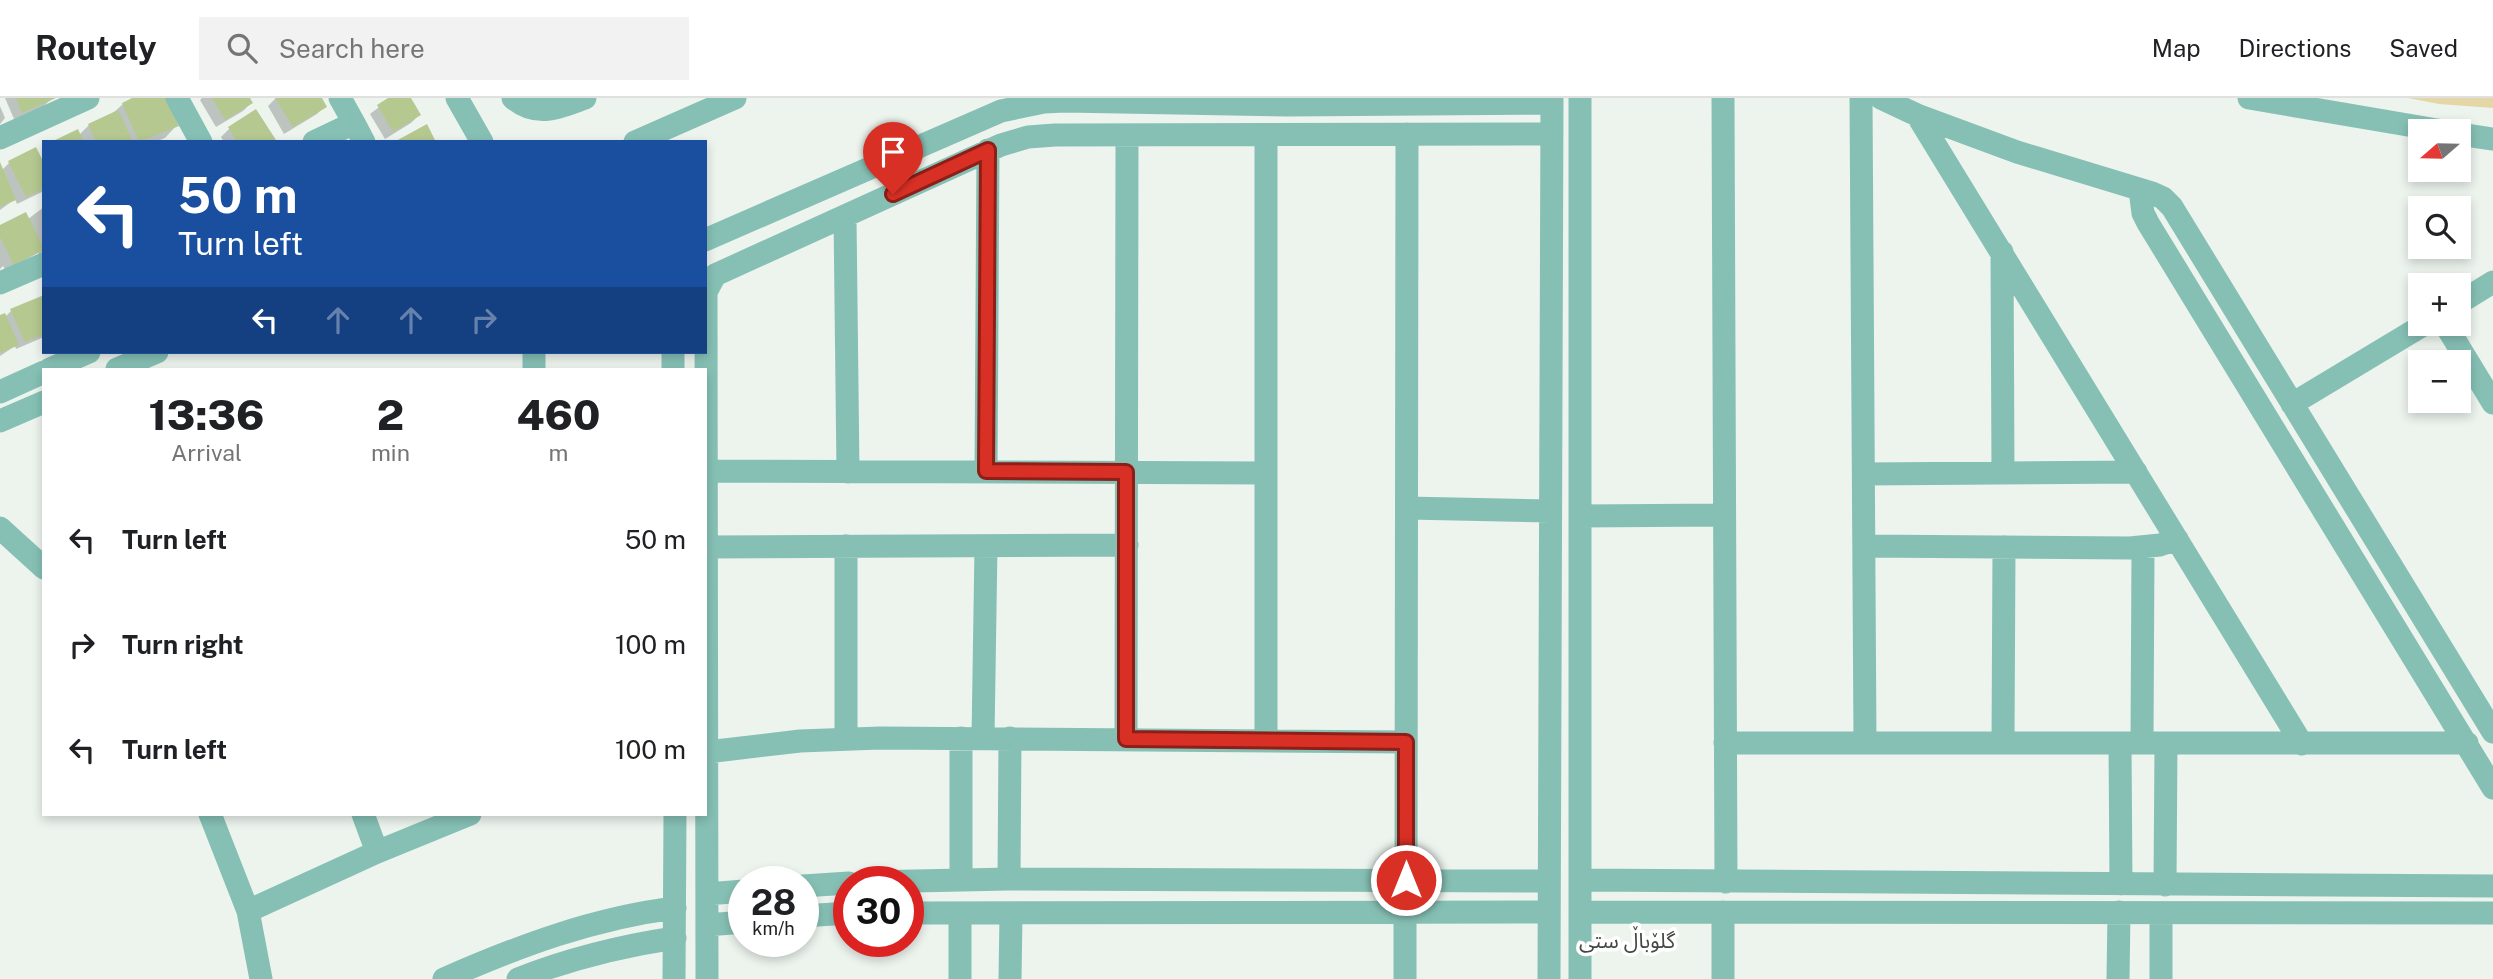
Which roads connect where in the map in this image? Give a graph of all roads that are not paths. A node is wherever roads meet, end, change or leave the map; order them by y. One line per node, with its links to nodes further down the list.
1 (88, 98): 24 (street)
2 (177, 98): 26 (street)
3 (340, 98): 18 (street)
4 (457, 98): 28 (street)
5 (513, 98): 6 (street)
6 (585, 98)
7 (735, 98): 29 (street)
8 (1580, 98): 63 (street)
9 (1723, 98): 62 (street)
10 (1861, 98): 59 (street)
11 (1881, 98): 16 (street)
12 (2249, 98): 17 (street)
13 (1552, 100): 14 (street); 20 (street)
14 (1288, 101): 15 (street)
15 (1029, 102): 33 (street)
16 (1917, 115): 31 (street); 34 (street)
17 (2408, 125)
18 (359, 132): 27 (street)
19 (1407, 134): 20 (street); 21 (street); 60 (street)
20 (1552, 134): 61 (street)
21 (1266, 135): 22 (street); 57 (street)
22 (1127, 136): 30 (street); 55 (street)
23 (2471, 136): 25 (street)
24 (0, 138)
25 (2493, 139)
26 (200, 140)
27 (323, 140)
28 (481, 140)
29 (640, 140)
30 (988, 150): 32 (street); 53 (street)
31 (2140, 190): 50 (street); 86 (street)
32 (845, 216): 38 (street); 54 (street)
33 (707, 239)
34 (2002, 252): 56 (street); 58 (street)
35 (42, 265): 37 (street)
36 (2493, 282): 39 (street)
37 (0, 283)
38 (707, 290)
39 (2471, 296)
40 (2408, 334): 50 (street)
41 (2452, 336): 49 (street)
42 (84, 354): 44 (street)
43 (152, 354): 45 (street)
44 (52, 368)
45 (119, 368)
46 (42, 373): 47 (street)
47 (0, 392)
48 (42, 403): 51 (street)
49 (2493, 403)
50 (2292, 404): 74 (street)
51 (0, 421)
52 (707, 471): 54 (street); 70 (street)
53 (986, 471): 54 (street); 55 (street)
54 (848, 472)
55 (1126, 472): 57 (street); 66 (street)
56 (2136, 472): 58 (street); 65 (street)
57 (1266, 473): 79 (street)
58 (2003, 473): 59 (street)
59 (1864, 474): 69 (street)
60 (1407, 508): 61 (street); 80 (street)
61 (1550, 511): 100 (street)
62 (1724, 515): 63 (street); 82 (street)
63 (1580, 516): 98 (street)
64 (0, 528): 73 (street)
65 (2177, 539): 72 (street); 87 (street)
66 (1126, 545): 68 (street); 78 (street)
67 (846, 546): 68 (street); 70 (street); 77 (street)
68 (986, 546): 75 (street)
69 (1864, 546): 71 (street); 81 (street)
70 (707, 547): 88 (street)
71 (2004, 547): 72 (street); 83 (street)
72 (2143, 548): 84 (street)
73 (42, 566)
74 (2493, 732)
75 (972, 738): 76 (street); 77 (street); 96 (street)
76 (1010, 738): 78 (street); 95 (street)
77 (846, 739): 88 (street)
78 (1126, 739): 79 (street)
79 (1266, 740): 80 (street)
80 (1406, 742): 97 (street)
81 (1865, 742): 82 (street); 83 (street)
82 (1726, 743): 101 (street)
83 (2003, 743): 84 (street)
84 (2131, 743): 85 (street); 102 (street)
85 (2166, 743): 87 (street); 103 (street)
86 (2467, 743): 87 (street); 89 (street)
87 (2302, 744)
88 (707, 752): 106 (street)
89 (2493, 788)
90 (211, 816): 108 (street)
91 (364, 816): 94 (street)
92 (465, 816): 94 (street)
93 (675, 816): 107 (street)
94 (377, 852): 108 (street)
95 (1009, 879): 96 (street); 97 (street)
96 (961, 880): 99 (street)
97 (1406, 880): 100 (street)
98 (1581, 880): 101 (street); 111 (street)
99 (924, 881)
100 (1549, 881): 110 (street)
101 (1726, 882): 102 (street)
102 (2121, 884): 103 (street)
103 (2165, 885): 104 (street)
104 (2493, 886)
105 (728, 892): 106 (street)
106 (707, 894): 120 (street)
107 (675, 908): 121 (street); 123 (street)
108 (248, 911): 122 (street)
109 (1405, 912): 110 (street); 118 (street); 129 (street)
110 (1549, 912): 130 (street)
111 (1580, 912): 112 (street); 131 (street)
112 (1723, 912): 113 (street); 132 (street)
113 (2119, 912): 115 (street); 133 (street)
114 (924, 913): 117 (street)
115 (2161, 913): 116 (street); 134 (street)
116 (2493, 913)
117 (960, 914): 118 (street); 127 (street)
118 (1011, 914): 128 (street)
119 (728, 923): 120 (street)
120 (708, 925): 126 (street)
121 (675, 938): 124 (street); 125 (street)
122 (261, 979)
123 (444, 979)
124 (517, 979)
125 (674, 979)
126 (707, 979)
127 (960, 979)
128 (1010, 979)
129 (1405, 979)
130 (1549, 979)
131 (1580, 979)
132 (1723, 979)
133 (2118, 979)
134 (2161, 979)

